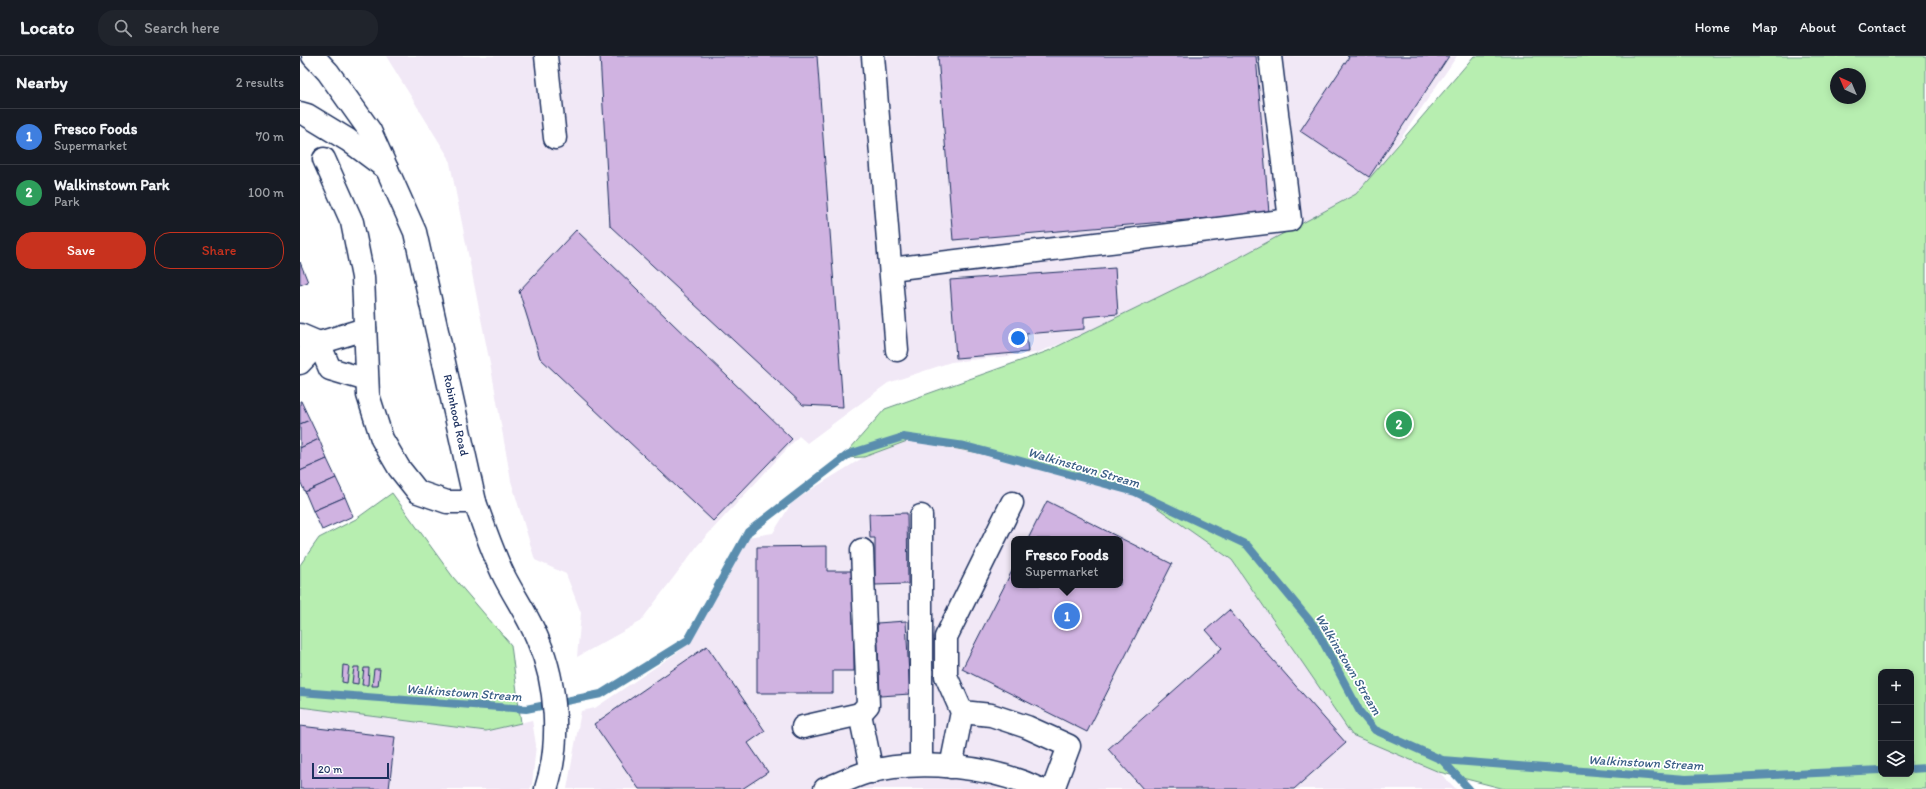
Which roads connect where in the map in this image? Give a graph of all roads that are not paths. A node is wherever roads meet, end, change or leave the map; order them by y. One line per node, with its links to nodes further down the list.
1 (313, 56): 8 (street, Robinhood Road)
2 (546, 56): 6 (street)
3 (873, 56): 9 (street)
4 (1270, 56): 9 (street)
5 (300, 113): 8 (street)
6 (555, 138)
7 (324, 159): 10 (street)
8 (387, 169): 15 (street, Robinhood Road)
9 (890, 269): 12 (street)
10 (365, 329): 11 (street); 14 (street)
11 (310, 339): 13 (street); 14 (street)
12 (897, 350)
13 (300, 362)
14 (367, 380): 15 (street)
15 (475, 502): 25 (street, Robinhood Road)
16 (1012, 503): 19 (street)
17 (921, 516): 22 (street)
18 (862, 550): 20 (street)
19 (962, 712): 23 (street); 28 (street)
20 (860, 714): 21 (street); 24 (street)
21 (803, 727)
22 (921, 764): 23 (street); 24 (street)
23 (951, 767): 27 (street)
24 (872, 772): 26 (street)
25 (546, 789)
26 (826, 789)
27 (1039, 789)
28 (1053, 789)

